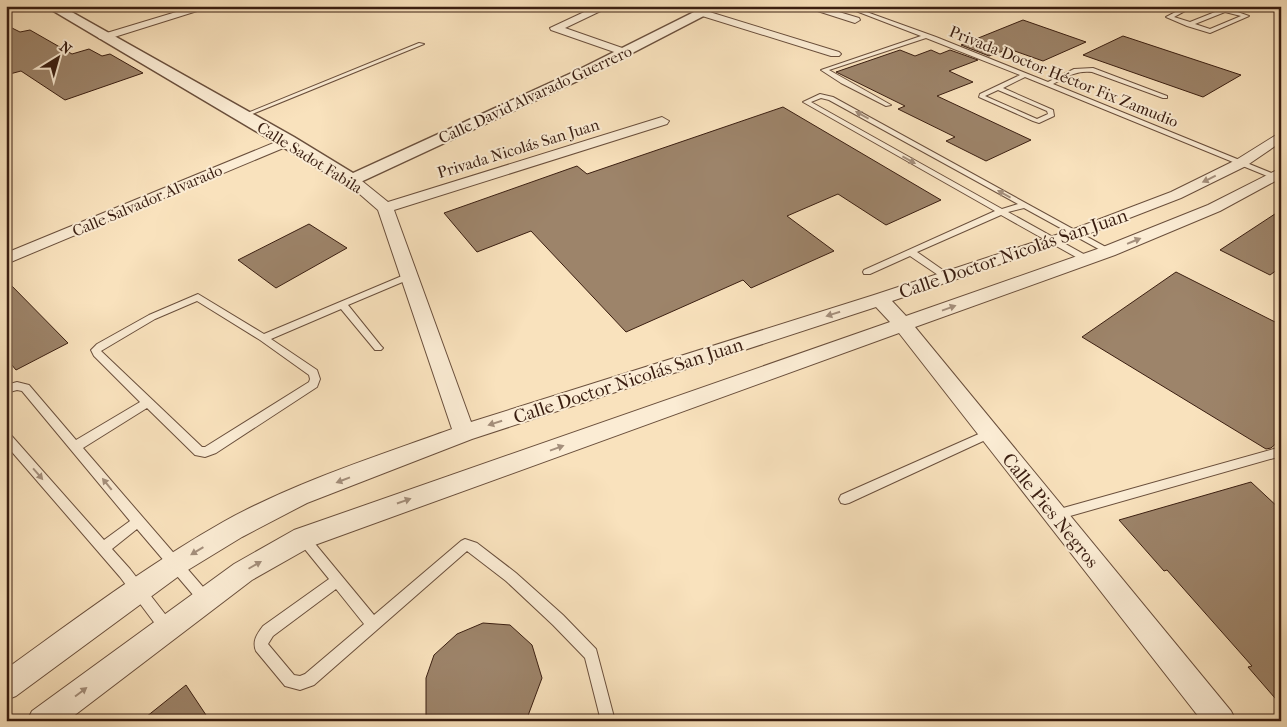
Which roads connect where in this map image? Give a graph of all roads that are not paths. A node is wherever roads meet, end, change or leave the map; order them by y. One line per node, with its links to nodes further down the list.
1 (51, 6): 18 (street, Calle Sadot Fabila)
2 (208, 6): 18 (street)
3 (606, 6): 20 (street)
4 (807, 6): 15 (street)
5 (845, 6): 17 (lane)
6 (1137, 6): 13 (lane)
7 (1192, 6): 16 (lane)
8 (1212, 6): 11 (lane)
9 (1232, 6): 11 (lane)
10 (1256, 6): 14 (lane)
11 (1226, 9): 16 (lane); 16 (lane)
12 (710, 10): 20 (street, Calle David Alvarado Guerrero); 21 (street)
13 (1127, 10)
14 (1281, 10)
15 (855, 20)
16 (1189, 25)
17 (926, 36): 22 (lane, Privada Doctor Héctor Fix Zamudio); 26 (lane, Privada Doctor Héctor Fix Zamudio)
18 (104, 37): 27 (street, Calle Sadot Fabila)
19 (421, 44): 27 (lane)
20 (624, 52): 34 (street, Calle David Alvarado Guerrero)
21 (835, 54)
22 (1024, 75): 23 (lane, Privada Doctor Héctor Fix Zamudio); 24 (lane)
23 (1048, 84): 25 (lane); 31 (lane, Privada Doctor Héctor Fix Zamudio)
24 (998, 88): 24 (lane)
25 (1165, 97)
26 (888, 105)
27 (243, 116): 30 (street, Calle Sadot Fabila)
28 (662, 121): 37 (street, Privada Nicolás San Juan)
29 (1281, 136): 31 (street, Calle Doctor Nicolás San Juan)
30 (288, 141): 34 (street, Calle Sadot Fabila); 43 (street, Calle Salvador Alvarado)
31 (1241, 163): 32 (lane, Privada Doctor Héctor Fix Zamudio); 39 (street, Calle Doctor Nicolás San Juan, one-way to 39)
32 (1278, 174): 41 (street, Calle Doctor Nicolás San Juan, one-way to 32)
33 (976, 179): 35 (lane); 35 (lane, one-way to 35); 36 (lane, one-way to 33)
34 (352, 180): 37 (street, Calle Sadot Fabila)
35 (959, 187): 38 (lane)
36 (1024, 205): 38 (lane); 39 (lane)
37 (385, 208): 46 (street)
38 (1002, 211): 40 (lane); 42 (lane)
39 (1077, 233): 40 (street, Calle Doctor Nicolás San Juan); 41 (lane)
40 (1055, 240): 44 (lane); 47 (street, Calle Doctor Nicolás San Juan)
41 (1109, 251): 44 (street, Calle Doctor Nicolás San Juan)
42 (911, 252): 45 (lane); 47 (lane)
43 (6, 259)
44 (1086, 259): 50 (street, Calle Doctor Nicolás San Juan, one-way to 44)
45 (867, 272)
46 (409, 276): 49 (lane); 56 (street)
47 (947, 276): 48 (street, Calle Doctor Nicolás San Juan)
48 (880, 299): 50 (street, Calle Pies Negros); 56 (street, Calle Doctor Nicolás San Juan, one-way to 56)
49 (342, 304): 51 (lane); 52 (lane)
50 (903, 325): 55 (street, Calle Pies Negros); 63 (street, Calle Doctor Nicolás San Juan, one-way to 50)
51 (263, 338): 54 (lane); 54 (lane)
52 (378, 348)
53 (6, 389): 58 (lane)
54 (147, 403): 58 (lane)
55 (990, 433): 60 (lane); 61 (street, Calle Pies Negros)
56 (464, 434): 65 (street, Calle Doctor Nicolás San Juan, one-way to 65)
57 (6, 437): 64 (lane, one-way to 64)
58 (76, 446): 62 (lane, one-way to 58)
59 (1281, 451): 61 (lane)
60 (845, 499)
61 (1055, 516): 74 (street, Calle Pies Negros)
62 (138, 522): 64 (lane); 65 (lane)
63 (303, 538): 66 (lane); 68 (street, Calle Doctor Nicolás San Juan, one-way to 63)
64 (104, 548): 67 (lane)
65 (174, 565): 67 (street, Calle Doctor Nicolás San Juan); 68 (lane)
66 (337, 581): 69 (lane); 69 (lane)
67 (139, 590): 70 (lane); 71 (street, Calle Doctor Nicolás San Juan)
68 (205, 599): 70 (street, Calle Doctor Nicolás San Juan)
69 (373, 624): 73 (lane)
70 (167, 628): 72 (street, Calle Doctor Nicolás San Juan, one-way to 70)
71 (6, 686)
72 (42, 721)
73 (608, 721)
74 (1221, 721)

